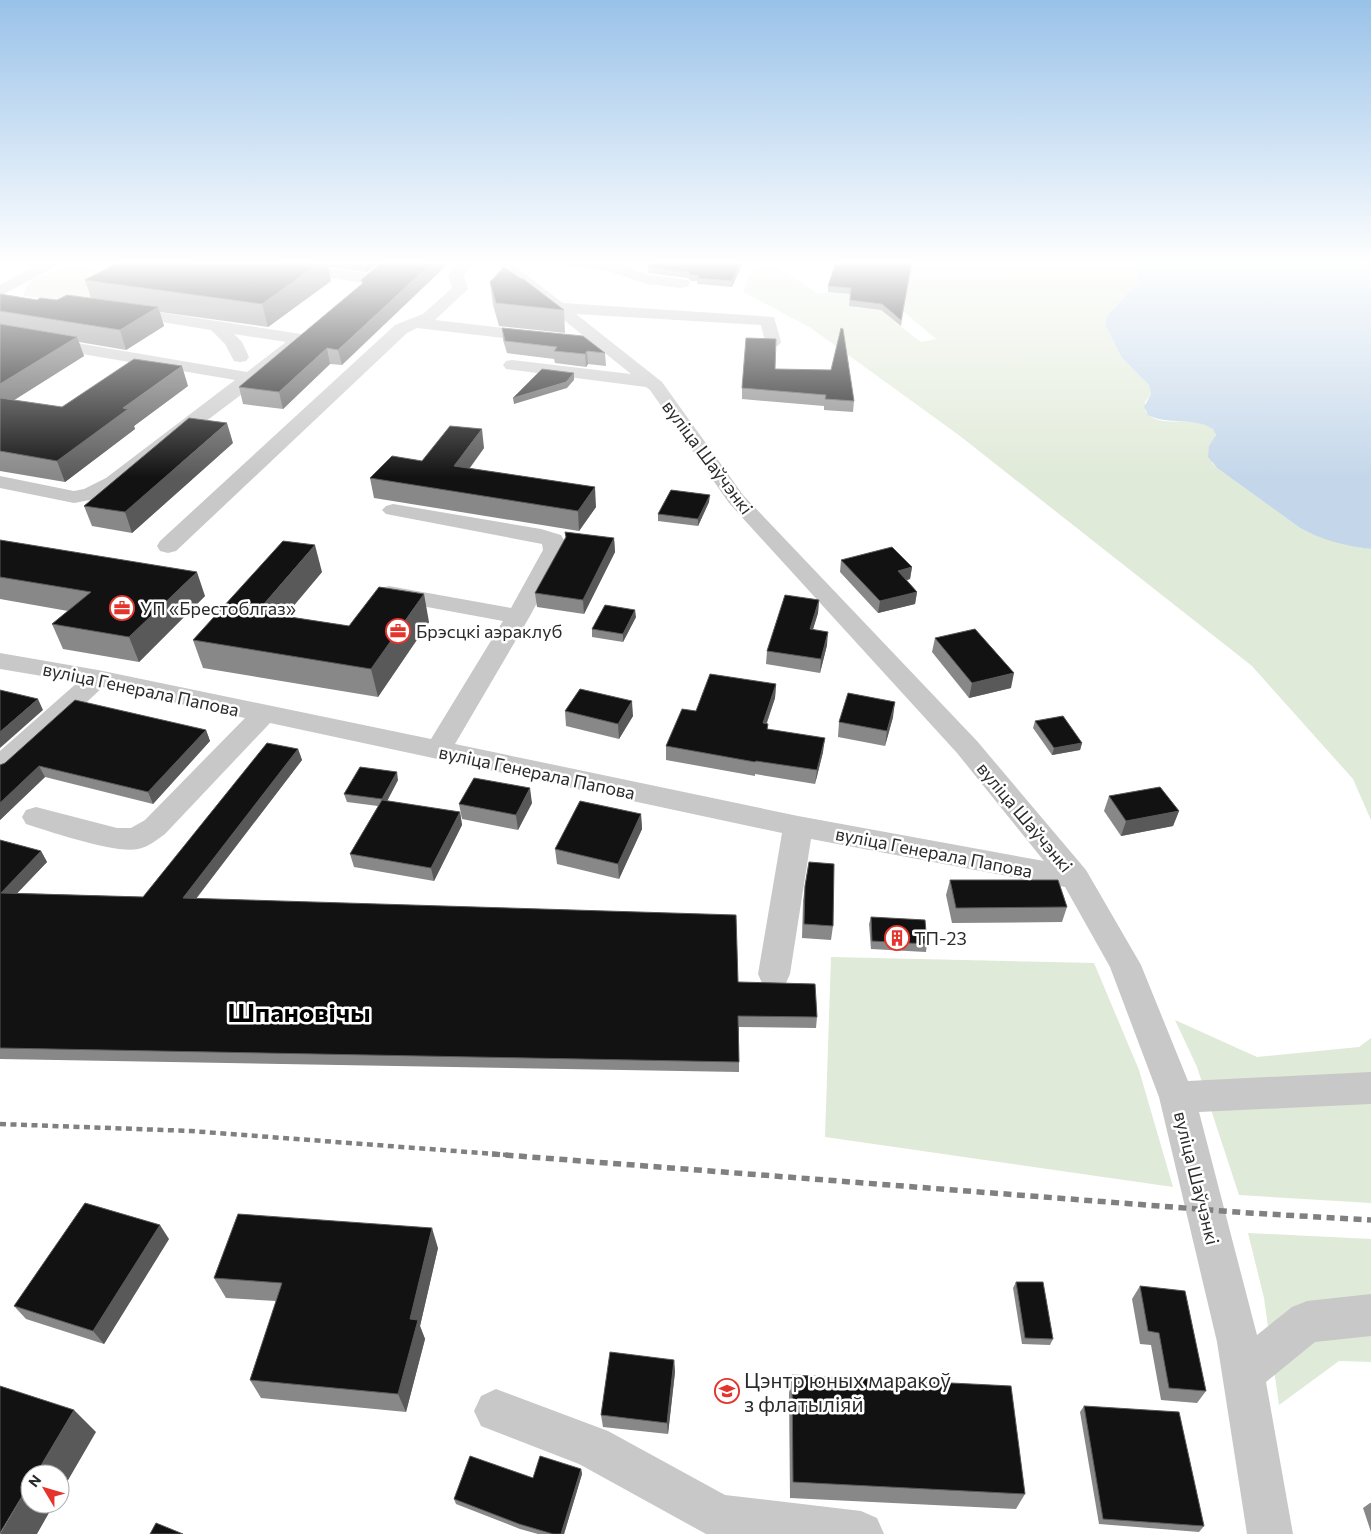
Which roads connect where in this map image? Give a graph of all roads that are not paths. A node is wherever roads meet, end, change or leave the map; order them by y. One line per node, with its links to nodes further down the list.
1 (224, 334): 14 (street)
2 (262, 334): 10 (street)
3 (308, 334): 10 (street)
4 (396, 334): 20 (street)
5 (509, 334): 9 (street)
6 (591, 334): 12 (street, вуліца Шаўчэнкі)
7 (770, 334): 13 (street)
8 (0, 336): 16 (street)
9 (557, 339)
10 (301, 340): 16 (street)
11 (575, 340): 12 (street)
12 (602, 342): 17 (street, вуліца Шаўчэнкі)
13 (772, 342)
14 (240, 357)
15 (512, 365): 17 (street)
16 (252, 378): 18 (street)
17 (651, 382): 30 (street, вуліца Шаўчэнкі)
18 (0, 482)
19 (393, 510): 22 (street)
20 (168, 546)
21 (378, 591): 22 (street)
22 (518, 616): 26 (street)
23 (0, 661): 24 (street, вуліца Генерала Папова)
24 (98, 678): 25 (street, вуліца Генерала Папова); 27 (street)
25 (264, 714): 26 (street, вуліца Генерала Папова); 28 (street)
26 (438, 751): 29 (street, вуліца Генерала Папова)
27 (0, 766)
28 (36, 818)
29 (798, 826): 30 (street, вуліца Генерала Папова); 31 (street)
30 (1075, 878): 33 (street, вуліца Шаўчэнкі)
31 (774, 974)
32 (1371, 1088): 33 (street)
33 (1177, 1097): 35 (street, вуліца Шаўчэнкі)
34 (1371, 1315): 35 (street)
35 (1243, 1373): 38 (street, вуліца Шаўчэнкі)
36 (496, 1412): 37 (street)
37 (861, 1534)
38 (1270, 1534)

